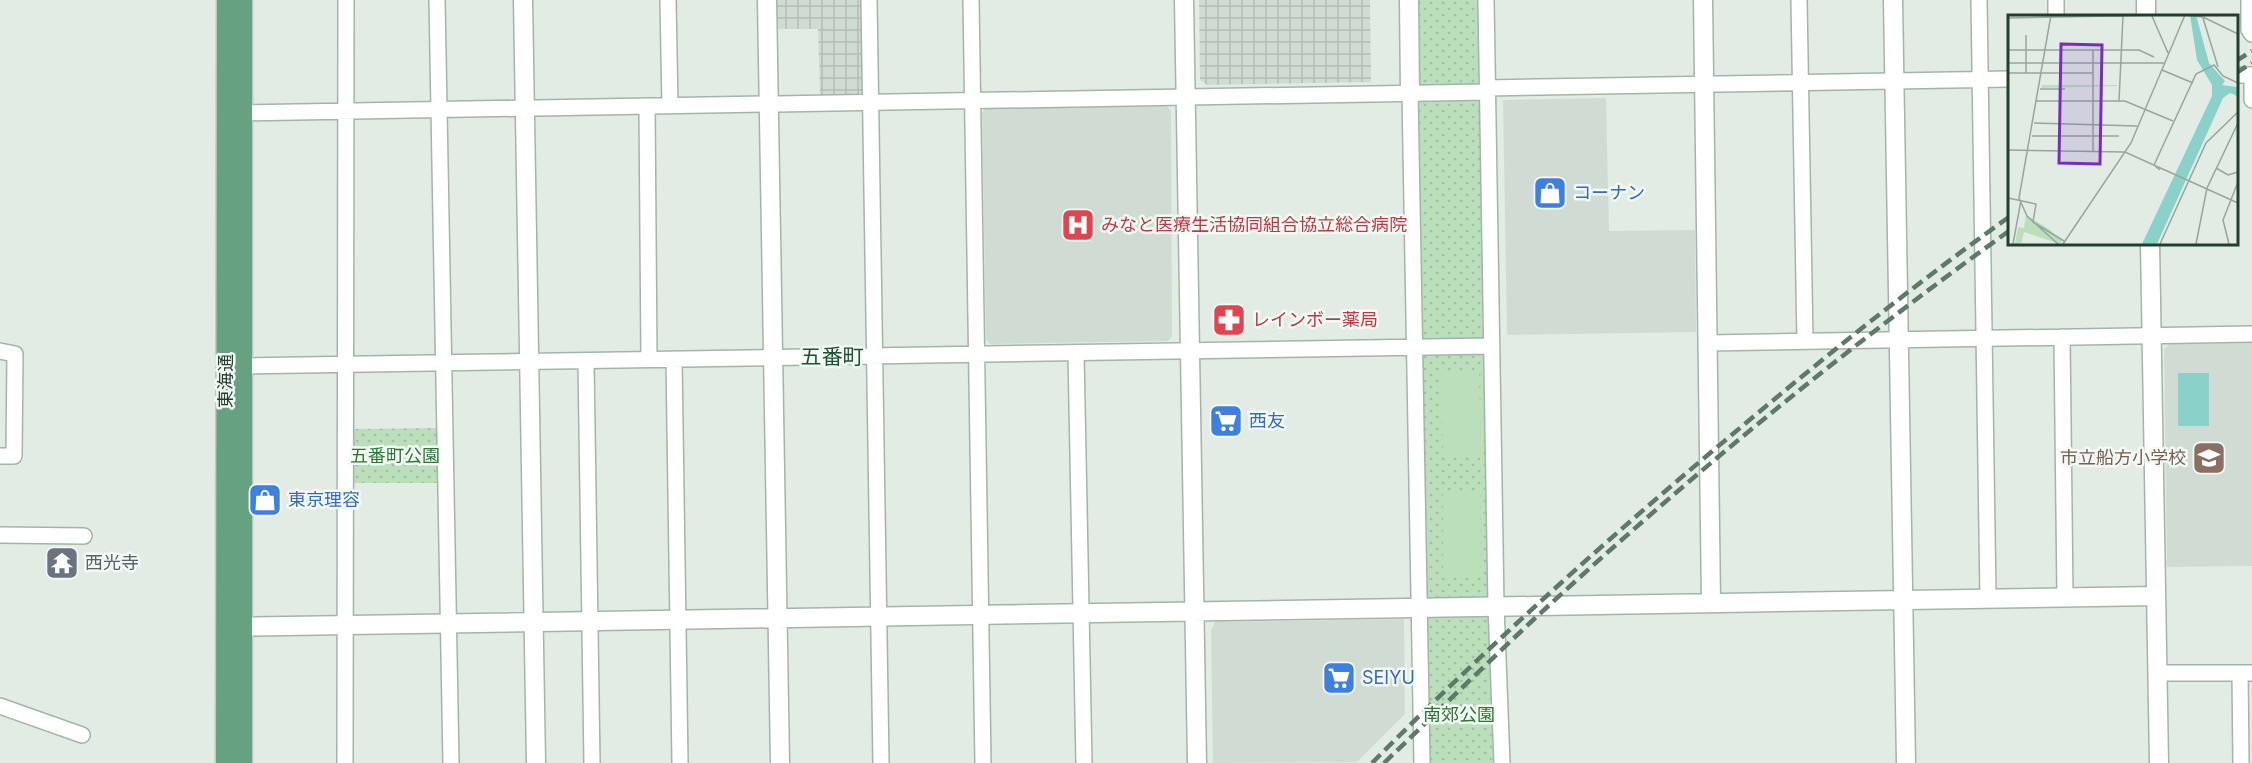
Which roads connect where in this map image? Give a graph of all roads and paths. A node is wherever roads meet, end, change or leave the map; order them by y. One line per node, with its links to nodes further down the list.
1 (226, 0): 37 (main road, 東海通)
2 (243, 0): 37 (main road, 東海通)
3 (346, 0): 36 (street)
4 (437, 0): 35 (street)
5 (523, 0): 34 (street)
6 (668, 0): 33 (street)
7 (767, 0): 31 (street)
8 (869, 0): 30 (street)
9 (971, 0): 29 (street)
10 (1184, 0): 27 (street)
11 (1409, 0): 26 (street)
12 (1486, 0): 25 (street)
13 (1703, 0): 24 (street)
14 (1799, 0): 23 (street)
15 (1893, 0): 22 (street)
16 (1979, 0): 21 (street)
17 (2249, 0): 18 (street)
18 (2252, 34)
19 (2252, 75): 28 (street)
20 (2008, 79): 21 (street)
21 (1981, 80): 22 (street); 42 (street)
22 (1894, 81): 23 (street); 43 (street)
23 (1800, 82): 24 (street); 44 (street)
24 (1704, 84): 25 (street); 45 (street)
25 (1487, 90): 26 (street); 46 (street)
26 (1410, 93): 27 (street); 47 (street)
27 (1186, 97): 29 (street); 49 (street)
28 (2252, 99)
29 (973, 100): 30 (street); 51 (street)
30 (870, 102): 31 (street); 52 (street)
31 (769, 104): 33 (street); 53 (street)
32 (647, 106): 33 (street); 34 (street); 55 (street)
33 (670, 106)
34 (525, 108): 35 (street); 56 (street)
35 (439, 110): 36 (street); 58 (street)
36 (346, 111): 37 (street); 59 (street)
37 (235, 113): 60 (main road, 東海通); 81 (main road, 東海通)
38 (2150, 244): 40 (street)
39 (2252, 334): 40 (street)
40 (2151, 336): 41 (street); 64 (street)
41 (2062, 337): 42 (street); 65 (street)
42 (1986, 339): 43 (street); 66 (street)
43 (1899, 340): 44 (street); 67 (street)
44 (1805, 341): 45 (street)
45 (1708, 343): 68 (street)
46 (1491, 346): 47 (street); 69 (street)
47 (1415, 348): 49 (street); 70 (street)
48 (0, 351): 61 (street)
49 (1190, 351): 50 (street); 71 (street)
50 (1076, 353): 51 (street); 72 (street)
51 (977, 355): 52 (street); 73 (street)
52 (874, 356): 53 (street); 74 (street)
53 (773, 358): 54 (street); 75 (street)
54 (674, 359): 55 (street); 76 (street)
55 (649, 360): 57 (street)
56 (530, 361): 57 (street); 58 (street); 78 (street)
57 (586, 361): 77 (street)
58 (444, 363): 59 (street); 79 (street)
59 (346, 364): 60 (street); 80 (street)
60 (243, 366): 81 (main road, 東海通)
61 (0, 456)
62 (0, 535): 63 (street)
63 (84, 536)
64 (2156, 596): 65 (street); 82 (street)
65 (2065, 597): 66 (street)
66 (1988, 598): 67 (street)
67 (1904, 600): 68 (street); 100 (street)
68 (1711, 602): 69 (street)
69 (1496, 606): 70 (street); 99 (street)
70 (1419, 607): 71 (street); 98 (street)
71 (1194, 611): 72 (street); 97 (street)
72 (1081, 613): 73 (street); 96 (street)
73 (980, 614): 74 (street); 95 (street)
74 (879, 616): 75 (street); 94 (street)
75 (777, 618): 76 (street); 93 (street)
76 (678, 620): 77 (street); 92 (street)
77 (590, 621): 78 (street); 91 (street)
78 (533, 622): 79 (street); 90 (street)
79 (449, 624): 80 (street); 89 (street)
80 (345, 625): 81 (street); 88 (street)
81 (234, 627): 86 (main road, 東海通); 87 (main road, 東海通)
82 (2157, 673): 83 (street); 101 (street)
83 (2246, 673): 102 (street)
84 (0, 706): 85 (street)
85 (82, 735)
86 (225, 763)
87 (243, 763)
88 (345, 763)
89 (451, 763)
90 (536, 763)
91 (592, 763)
92 (680, 763)
93 (780, 763)
94 (881, 763)
95 (983, 763)
96 (1084, 763)
97 (1197, 763)
98 (1422, 763)
99 (1502, 763)
100 (1906, 763)
101 (2159, 763)
102 (2241, 763)

